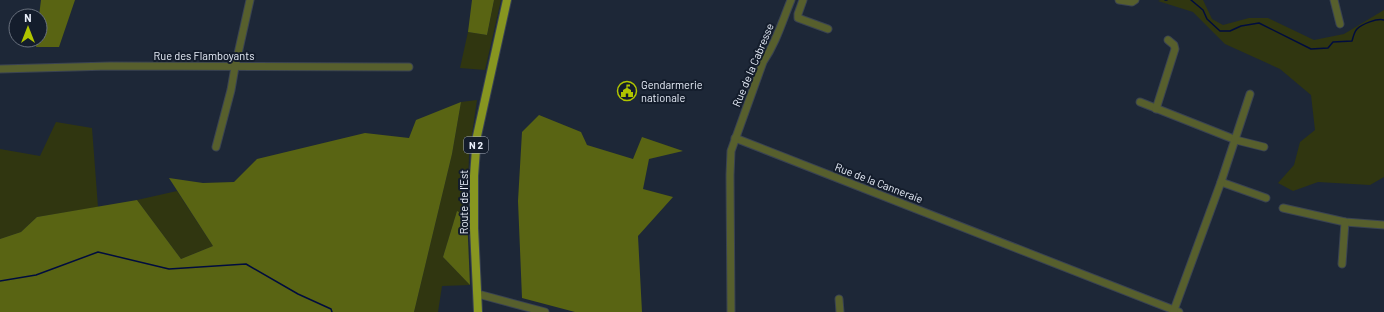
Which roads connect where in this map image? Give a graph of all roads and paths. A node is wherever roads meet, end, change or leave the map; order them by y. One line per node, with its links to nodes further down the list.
1 (250, 0): 11 (street)
2 (507, 0): 27 (main road, Route de l'Est / N 2)
3 (791, 0): 17 (street, Rue de la Cabresse)
4 (803, 0): 9 (street)
5 (1119, 0): 6 (street)
6 (1135, 0)
7 (1337, 0): 8 (street)
8 (1340, 24)
9 (828, 29)
10 (1168, 40): 16 (street)
11 (235, 67): 12 (street, Rue des Flamboyants); 13 (street, Rue des Flamboyants); 19 (street)
12 (409, 67)
13 (0, 69)
14 (1250, 94): 18 (street)
15 (1140, 102): 16 (street)
16 (1156, 109): 18 (street)
17 (735, 138): 29 (street, Rue de la Canneraie); 32 (street)
18 (1236, 140): 20 (street); 21 (street)
19 (216, 147)
20 (1264, 147)
21 (1221, 182): 22 (street); 29 (street)
22 (1266, 198)
23 (1283, 208): 24 (street)
24 (1345, 222): 25 (street); 26 (street)
25 (1384, 225)
26 (1342, 264)
27 (478, 294): 30 (main road, Route de l'Est / N 2); 31 (street)
28 (839, 299): 33 (street)
29 (1176, 311)
30 (478, 312)
31 (545, 312)
32 (731, 312)
33 (840, 312)

